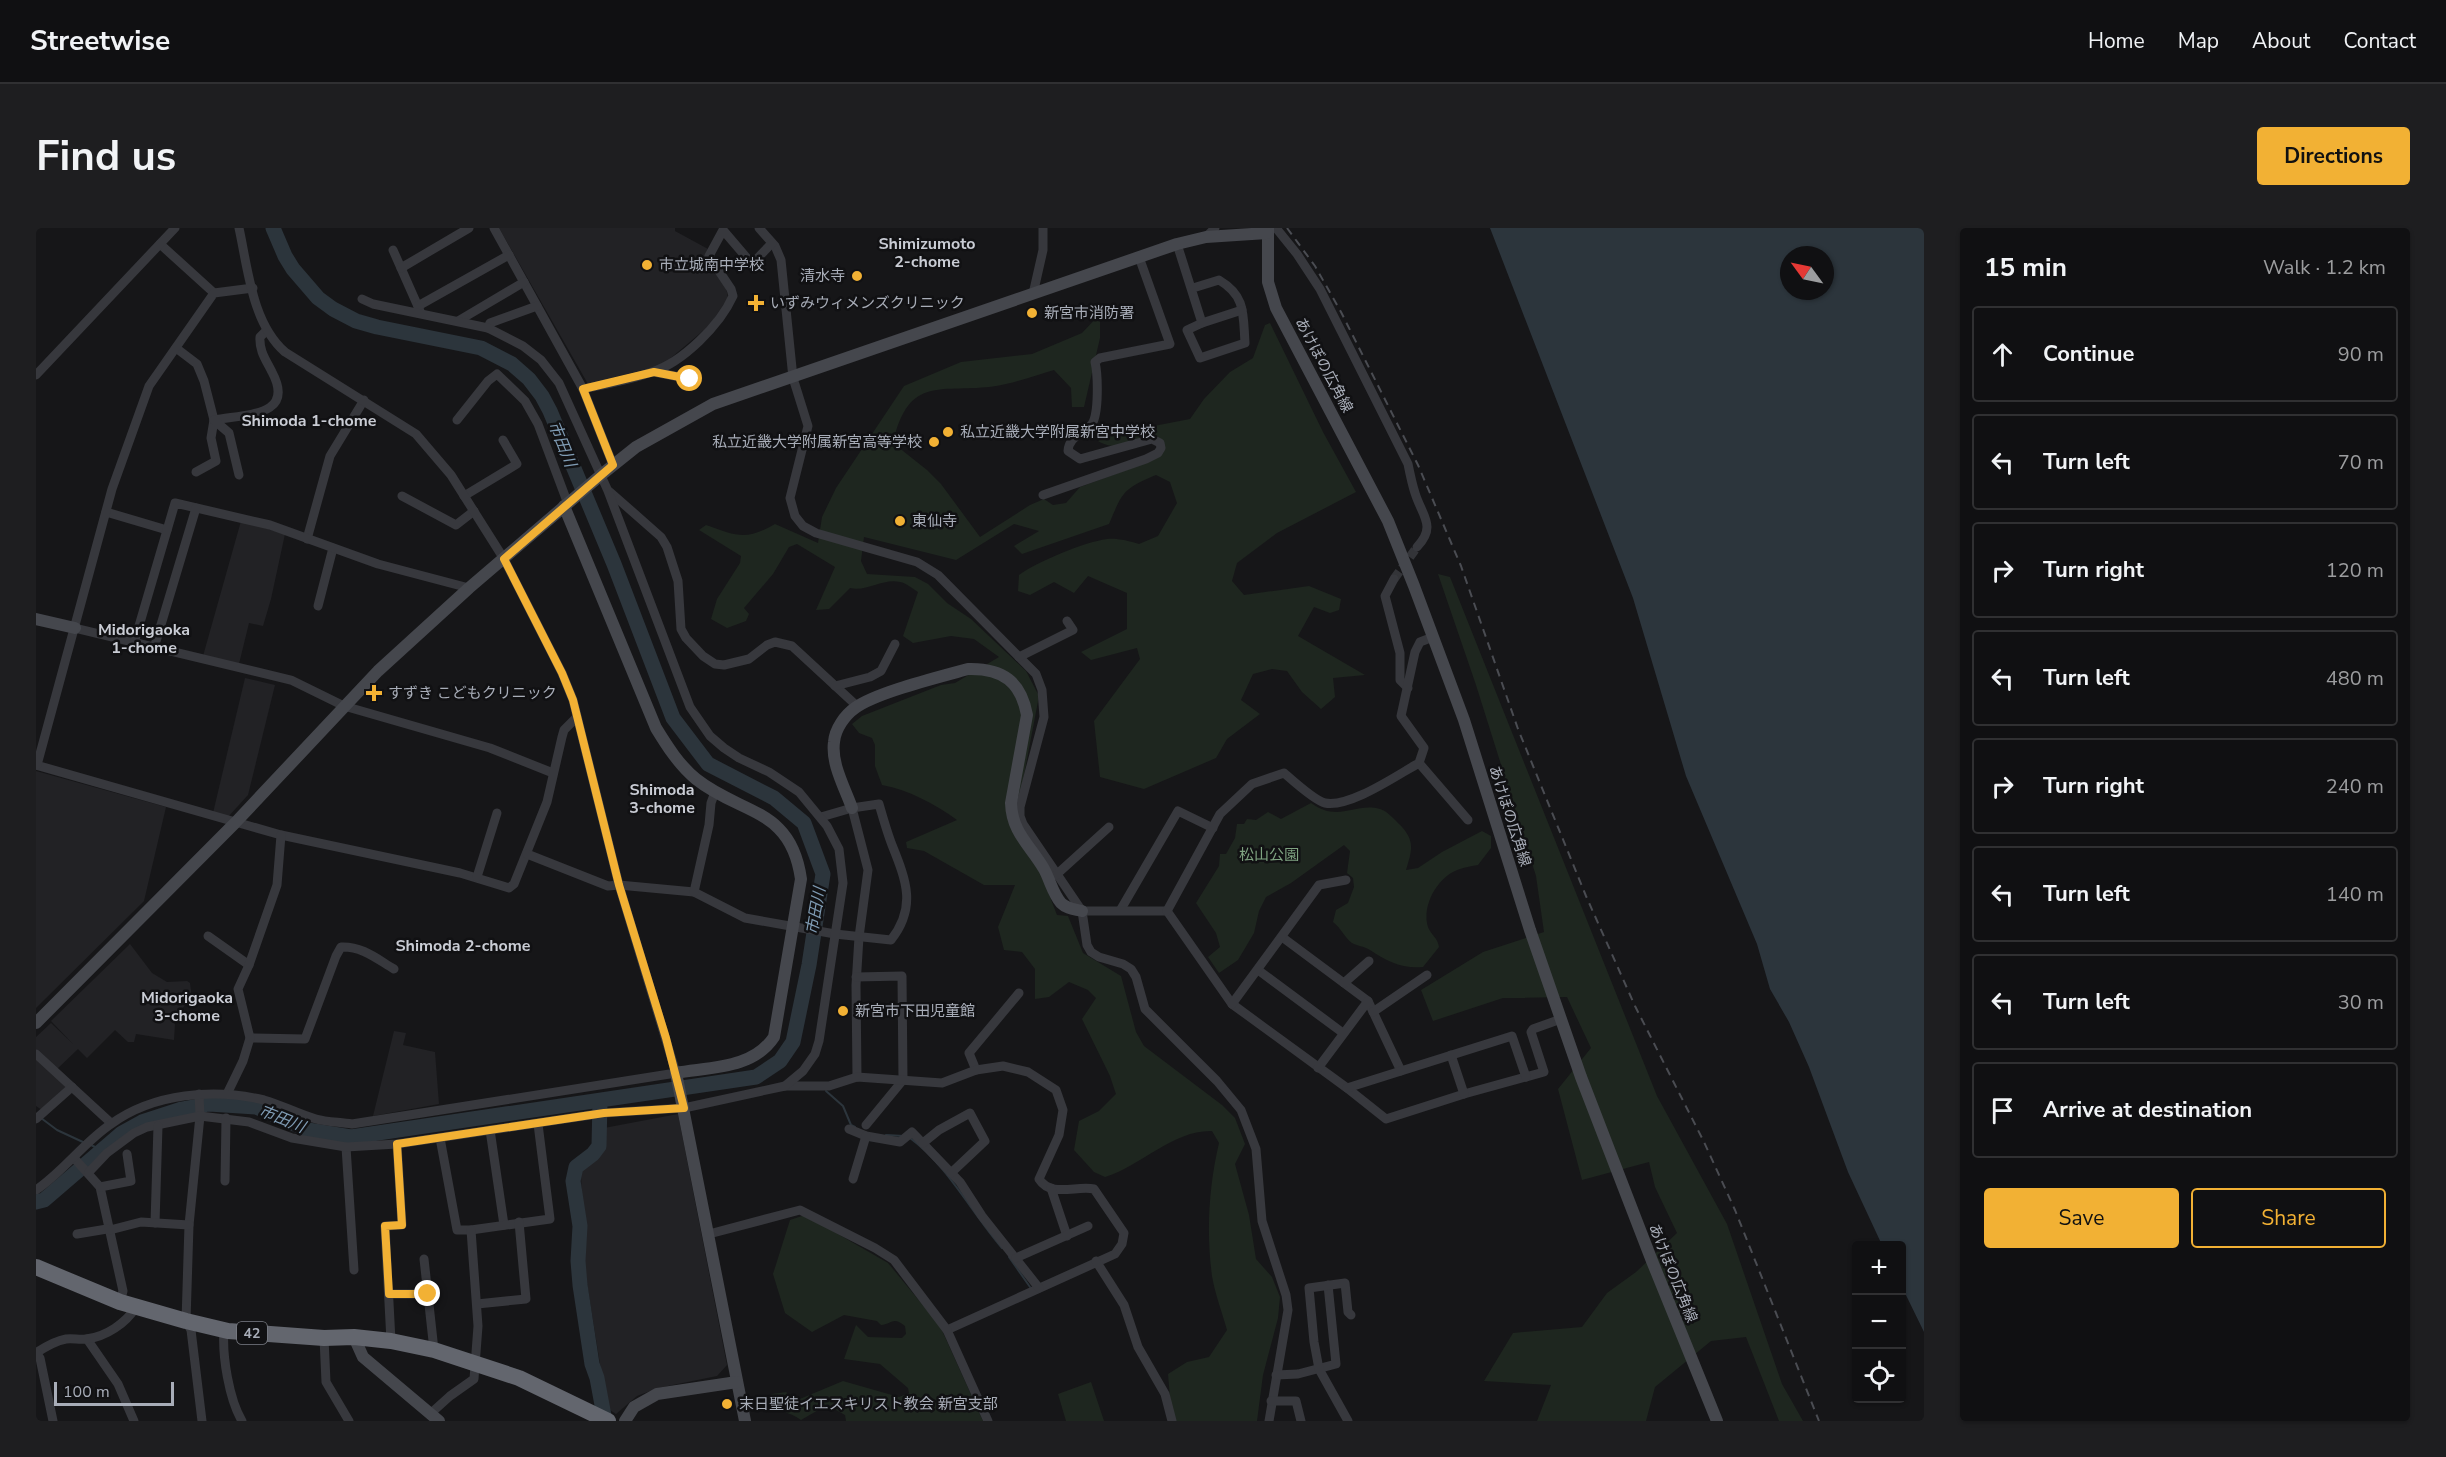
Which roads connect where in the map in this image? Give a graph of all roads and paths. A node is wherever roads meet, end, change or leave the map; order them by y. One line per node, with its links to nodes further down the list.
1 (175, 228): 10 (street)
2 (239, 228): 17 (street)
3 (469, 228): 15 (street)
4 (494, 228): 13 (street)
5 (759, 228): 9 (street)
6 (1043, 228): 20 (street)
7 (1270, 230): 8 (street); 53 (street); 62 (street, あけぼの広角線)
8 (1210, 232): 11 (street)
9 (772, 243): 31 (street); 32 (street)
10 (160, 244): 19 (street); 30 (street)
11 (1177, 244): 14 (street); 18 (street)
12 (393, 250): 15 (street)
13 (509, 255): 16 (street); 23 (street)
14 (1139, 257): 20 (street); 44 (street)
15 (401, 268): 23 (street)
16 (524, 282): 22 (street); 25 (street)
17 (253, 288): 19 (street); 28 (street)
18 (1193, 288): 24 (street); 26 (street)
19 (214, 293): 29 (street)
20 (1033, 294): 32 (street)
21 (362, 299): 23 (street)
22 (537, 306): 27 (street); 34 (street)
23 (420, 310): 25 (street)
24 (1242, 310): 26 (street); 26 (street)
25 (458, 321): 27 (street)
26 (1202, 323)
27 (488, 328): 41 (street)
28 (266, 331): 35 (street); 36 (street)
29 (176, 348): 36 (street); 50 (street)
30 (37, 371)
31 (654, 372): 33 (street); 34 (street)
32 (793, 378): 39 (street); 66 (street)
33 (690, 379)
34 (583, 389): 39 (street)
35 (364, 400): 46 (street); 52 (street)
36 (214, 420): 40 (street); 42 (street)
37 (457, 420): 47 (street)
38 (502, 440): 46 (street)
39 (613, 465): 41 (street)
40 (196, 472)
41 (601, 474): 43 (street); 47 (street)
42 (238, 475)
43 (608, 491): 67 (street); 78 (street)
44 (1043, 495)
45 (402, 496): 49 (street)
46 (464, 496): 49 (street)
47 (566, 505): 55 (street); 75 (street)
48 (196, 508): 51 (street); 52 (street); 65 (street)
49 (474, 511): 55 (street)
50 (106, 512): 51 (street); 61 (street)
51 (167, 530): 63 (street)
52 (307, 539): 54 (street)
53 (1417, 547)
54 (333, 548): 57 (street); 58 (street)
55 (504, 559): 57 (street); 71 (street)
56 (1394, 579): 68 (street)
57 (469, 588): 69 (street)
58 (318, 606)
59 (36, 620): 61 (street)
60 (1067, 621): 66 (street)
61 (75, 628): 63 (street); 73 (street)
62 (1433, 637): 68 (street); 109 (street, あけぼの広角線)
63 (134, 643): 65 (street)
64 (895, 644): 67 (street)
65 (154, 648): 69 (street)
66 (1019, 657): 85 (street)
67 (835, 686): 70 (street)
68 (1408, 688): 72 (street)
69 (344, 706): 74 (street); 80 (street)
70 (857, 706): 76 (street); 91 (street)
71 (577, 717): 74 (street); 88 (street)
72 (1419, 763): 79 (street); 82 (street)
73 (37, 765): 80 (street)
74 (553, 773): 84 (street)
75 (716, 792): 89 (street); 93 (street)
76 (852, 808): 78 (street); 96 (street); 96 (street)
77 (497, 813): 86 (street)
78 (821, 817): 94 (street)
79 (1468, 820)
80 (236, 823): 83 (street); 110 (street)
81 (1109, 827): 85 (street)
82 (1213, 828): 90 (street); 92 (street)
83 (281, 835): 86 (street); 99 (street)
84 (527, 854): 86 (street); 88 (street)
85 (1056, 875): 91 (street)
86 (477, 878)
87 (1346, 880): 97 (street)
88 (619, 885): 89 (street); 118 (street)
89 (694, 892): 93 (street)
90 (1121, 909): 91 (street); 92 (street)
91 (1082, 911): 185 (street)
92 (1167, 911): 107 (street)
93 (793, 927): 94 (street); 118 (street)
94 (835, 934): 96 (street); 122 (street)
95 (208, 936): 99 (street)
96 (859, 937): 103 (street)
97 (1282, 937): 101 (street); 104 (street)
98 (1369, 961): 104 (street)
99 (249, 965): 112 (street)
100 (394, 969): 112 (street)
101 (1258, 970): 107 (street); 111 (street)
102 (1426, 975): 108 (street)
103 (856, 977): 119 (street); 121 (street)
104 (1344, 983): 106 (street)
105 (1019, 993): 116 (street)
106 (1368, 1000): 108 (street); 111 (street)
107 (1232, 1004): 115 (street)
108 (1373, 1012): 117 (street)
109 (1561, 1019): 120 (street); 203 (street, あけぼの広角線)
110 (36, 1023)
111 (1343, 1033): 115 (street)
112 (250, 1038): 126 (street)
113 (36, 1054): 123 (street)
114 (1451, 1055): 117 (street); 120 (street); 127 (street)
115 (1318, 1068): 124 (street)
116 (976, 1070): 121 (street); 150 (street)
117 (1401, 1071): 124 (street)
118 (676, 1073): 126 (street); 128 (street)
119 (857, 1077): 121 (street); 122 (street)
120 (1526, 1077): 127 (street)
121 (903, 1080): 134 (street)
122 (785, 1086): 128 (street)
123 (72, 1087): 131 (street); 132 (street)
124 (1347, 1088): 127 (street)
125 (199, 1094): 126 (street); 129 (street); 132 (street)
126 (227, 1094)
127 (1464, 1094)
128 (683, 1105): 133 (street); 160 (street)
129 (200, 1116): 130 (street); 135 (street); 154 (street)
130 (226, 1118): 142 (street); 148 (street)
131 (36, 1119)
132 (111, 1123): 144 (street)
133 (538, 1124): 137 (street); 152 (street)
134 (866, 1125)
135 (158, 1126): 145 (street); 153 (street)
136 (849, 1129): 138 (street)
137 (490, 1130): 139 (street); 155 (street)
138 (866, 1136): 140 (street); 147 (street)
139 (440, 1138): 141 (street); 158 (street)
140 (923, 1143): 146 (street); 146 (street)
141 (397, 1144): 142 (street); 169 (street)
142 (346, 1147): 166 (street)
143 (127, 1155): 149 (street)
144 (76, 1159): 145 (street); 151 (street)
145 (89, 1172): 149 (street)
146 (951, 1173): 162 (street)
147 (853, 1179)
148 (225, 1181)
149 (100, 1186): 157 (street)
150 (1051, 1188): 161 (street); 164 (street)
151 (36, 1190)
152 (519, 1222): 155 (street); 172 (street)
153 (155, 1223): 154 (street); 157 (street)
154 (189, 1225): 174 (street)
155 (504, 1225): 158 (street)
156 (1088, 1226): 161 (street)
157 (110, 1230): 159 (street); 171 (street)
158 (471, 1230): 172 (street)
159 (77, 1234)
160 (709, 1234): 176 (street); 186 (street)
161 (1066, 1236): 162 (street)
162 (1016, 1258): 168 (street)
163 (424, 1259): 170 (street)
164 (1096, 1261): 168 (street); 199 (street)
165 (36, 1267): 171 (highway, 42)
166 (354, 1270)
167 (1328, 1286): 173 (street); 184 (street); 184 (street)
168 (1039, 1288): 176 (street)
169 (389, 1294): 170 (street); 180 (street)
170 (428, 1294): 181 (street)
171 (128, 1304): 174 (highway, 42); 179 (street)
172 (477, 1304): 183 (street)
173 (1351, 1315)
174 (186, 1321): 175 (highway, 42); 192 (street)
175 (224, 1330): 178 (highway, 42); 193 (street)
176 (947, 1330): 198 (street)
177 (354, 1337): 178 (highway, 42); 180 (highway, 42); 188 (street)
178 (324, 1338): 194 (street)
179 (87, 1339): 182 (street); 191 (street)
180 (392, 1341): 181 (highway, 42)
181 (434, 1350): 183 (highway, 42)
182 (36, 1353): 190 (street)
183 (476, 1364): 188 (street); 189 (highway, 42); 195 (highway, 42)
184 (1319, 1369): 185 (street); 202 (street)
185 (1276, 1375): 187 (street)
186 (737, 1382): 196 (street); 197 (street)
187 (1271, 1401): 200 (street); 201 (street)
188 (435, 1418)
189 (605, 1419)
190 (52, 1421)
191 (134, 1421)
192 (202, 1421)
193 (242, 1421)
194 (349, 1421)
195 (581, 1421)
196 (625, 1421)
197 (745, 1421)
198 (988, 1421)
199 (1172, 1421)
200 (1269, 1421)
201 (1301, 1421)
202 (1348, 1421)
203 (1717, 1421)

